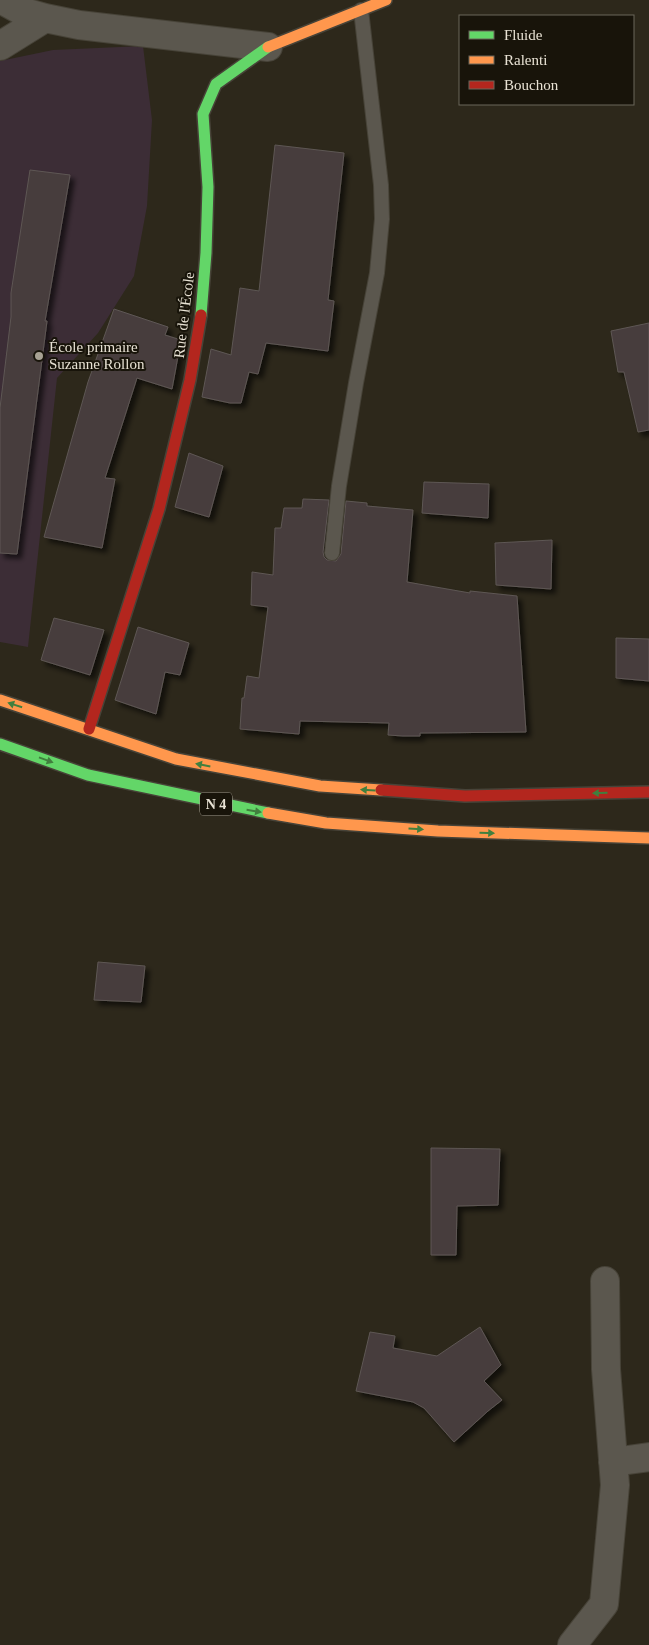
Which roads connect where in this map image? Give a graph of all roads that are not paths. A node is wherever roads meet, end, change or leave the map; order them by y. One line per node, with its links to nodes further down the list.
1 (2, 0): 4 (street)
2 (386, 0): 3 (main road, Rue de l'École)
3 (361, 10): 6 (main road, Rue de l'École); 7 (lane)
4 (45, 18): 5 (street); 6 (street)
5 (0, 46)
6 (268, 47): 9 (main road, Rue de l'École)
7 (332, 553)
8 (0, 700): 9 (main road, N 4, one-way to 8)
9 (89, 729): 11 (main road, N 4, one-way to 9)
10 (0, 744): 12 (main road, N 4, one-way to 12)
11 (649, 792)
12 (649, 838)
13 (605, 1281): 15 (street)
14 (649, 1457): 15 (street)
15 (613, 1462): 16 (street)
16 (572, 1645)

